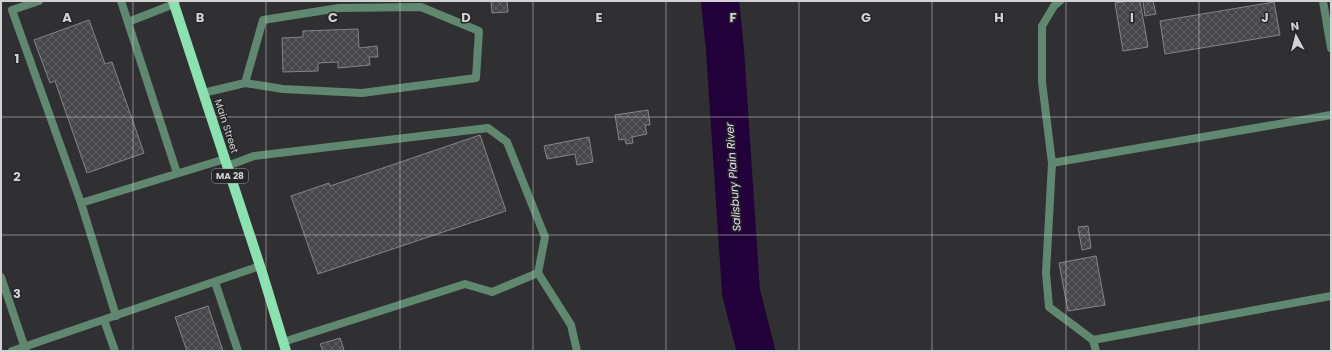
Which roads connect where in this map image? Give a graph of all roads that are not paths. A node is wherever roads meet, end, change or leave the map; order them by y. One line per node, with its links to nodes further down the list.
1 (39, 1): 14 (lane)
2 (121, 1): 6 (lane)
3 (1060, 1): 12 (lane)
4 (1323, 1): 7 (lane)
5 (174, 2): 6 (lane); 9 (main road, Main Street / MA 28)
6 (128, 22): 13 (lane)
7 (1331, 48)
8 (246, 83): 8 (lane); 9 (lane)
9 (203, 93): 11 (main road, Main Street / MA 28)
10 (1331, 115): 12 (lane)
11 (226, 162): 13 (lane); 15 (main road, Main Street / MA 28); 16 (lane)
12 (1052, 163): 22 (lane)
13 (177, 174): 14 (lane)
14 (81, 203): 20 (lane)
15 (260, 266): 18 (lane); 23 (main road, Main Street / MA 28)
16 (538, 273): 23 (lane); 28 (lane)
17 (1, 277): 24 (lane)
18 (214, 282): 20 (lane); 27 (lane)
19 (1331, 296): 22 (lane)
20 (116, 316): 21 (lane)
21 (104, 320): 24 (lane); 26 (lane)
22 (1093, 340): 29 (lane)
23 (285, 346)
24 (25, 349): 25 (lane)
25 (12, 351)
26 (115, 351)
27 (238, 351)
28 (577, 351)
29 (1096, 351)

